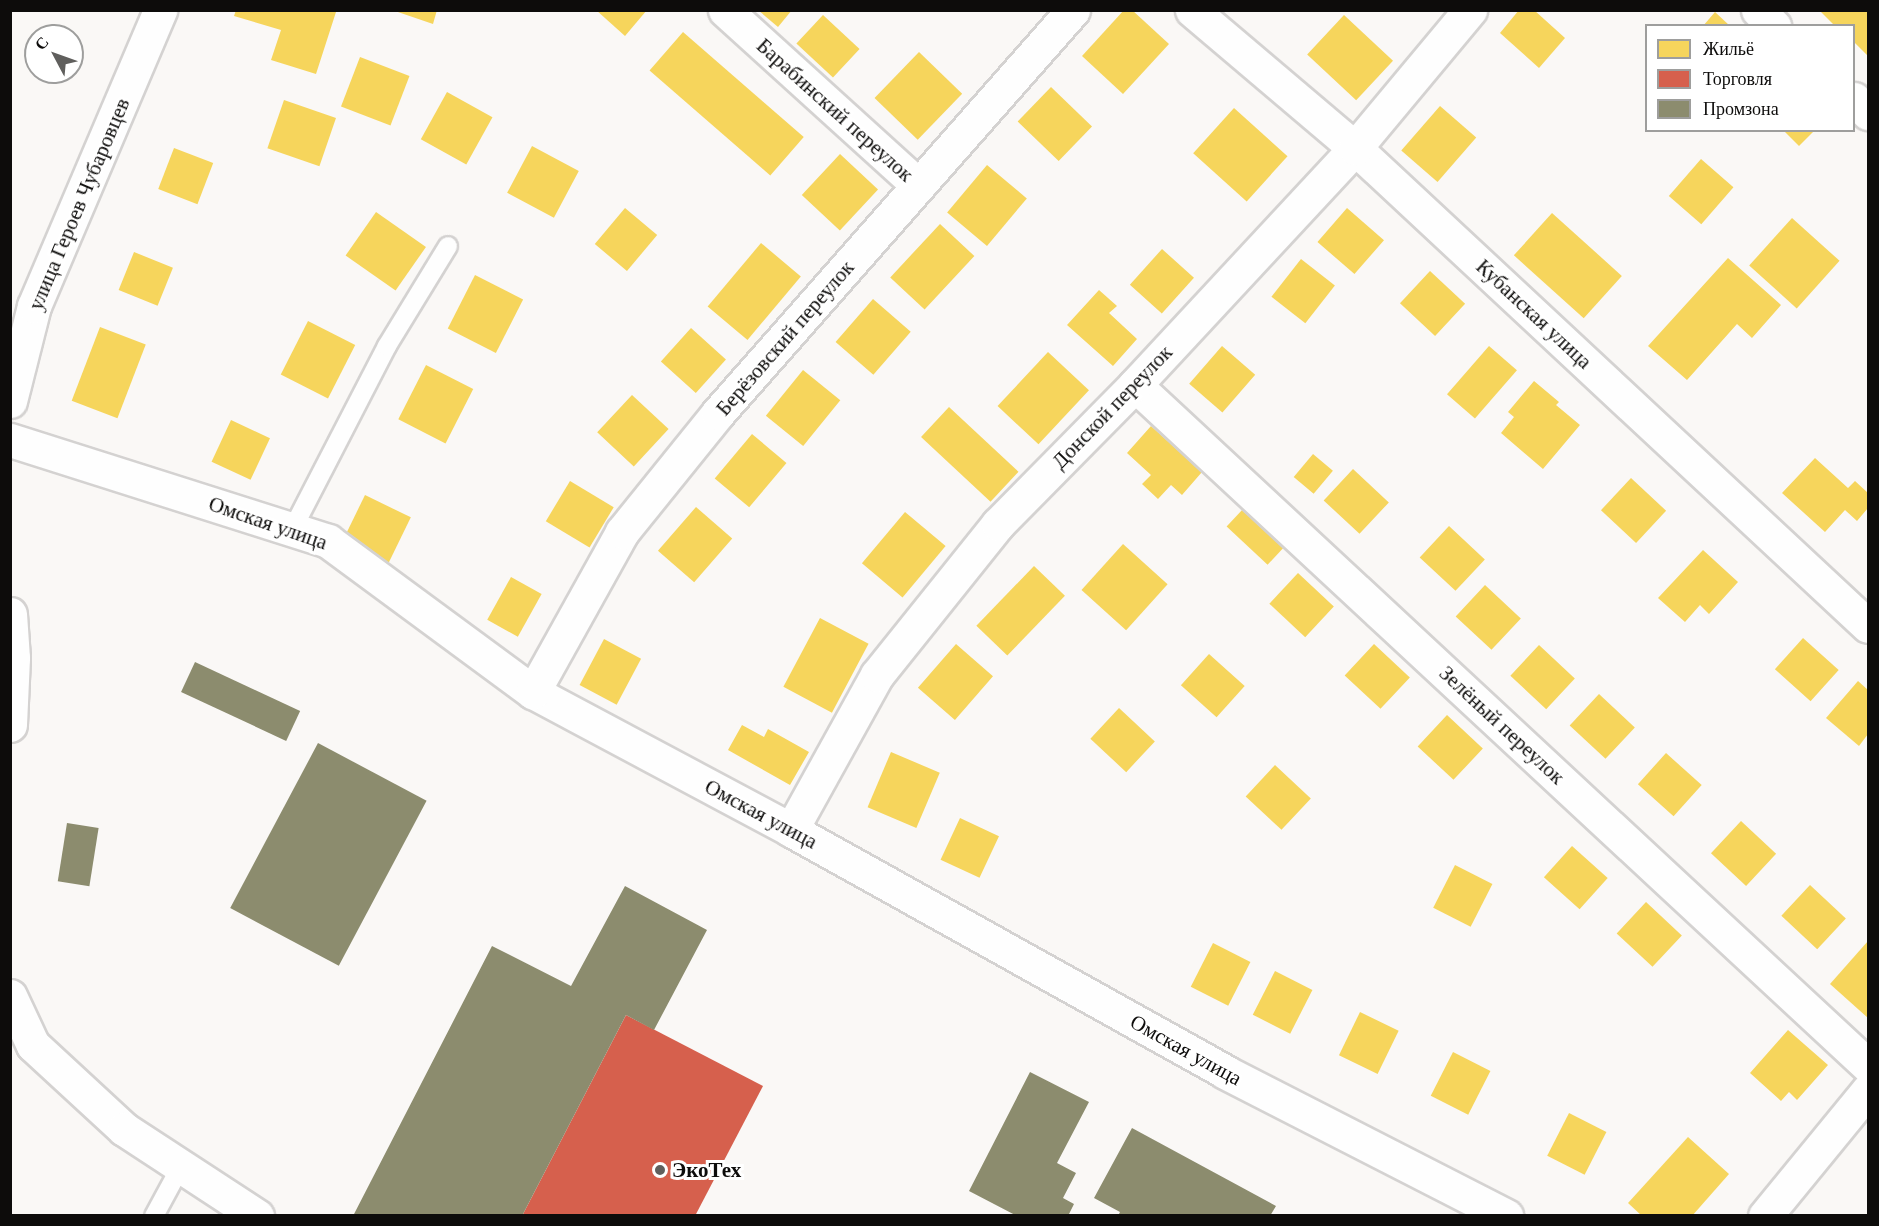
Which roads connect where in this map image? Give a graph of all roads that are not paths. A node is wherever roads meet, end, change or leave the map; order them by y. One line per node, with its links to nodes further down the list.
1 (160, 10): 14 (street, улица Героев Чубаровцев)
2 (725, 10): 11 (street, Барабинский переулок)
3 (1073, 10): 11 (street, Берёзовский переулок)
4 (1192, 10): 10 (street, Кубанская улица)
5 (1470, 10): 10 (street, Донской переулок)
6 (1758, 10): 7 (street)
7 (1772, 24)
8 (1855, 100): 9 (street)
9 (1869, 113)
10 (1355, 148): 13 (street, Донской переулок); 18 (street, Кубанская улица)
11 (918, 185): 19 (street, Берёзовский переулок)
12 (448, 246): 16 (lane)
13 (1135, 385): 21 (street, Донской переулок); 23 (street, Зелёный переулок)
14 (10, 401)
15 (10, 440): 16 (street, Омская улица)
16 (292, 530): 19 (street, Омская улица)
17 (10, 614): 20 (street)
18 (1869, 626)
19 (533, 692): 21 (street, Омская улица)
20 (10, 725)
21 (790, 830): 28 (street, Омская улица)
22 (10, 996): 25 (street)
23 (1869, 1066)
24 (1869, 1090): 29 (street)
25 (181, 1166): 26 (lane); 27 (street)
26 (154, 1215)
27 (257, 1215)
28 (1506, 1215)
29 (1765, 1215)

